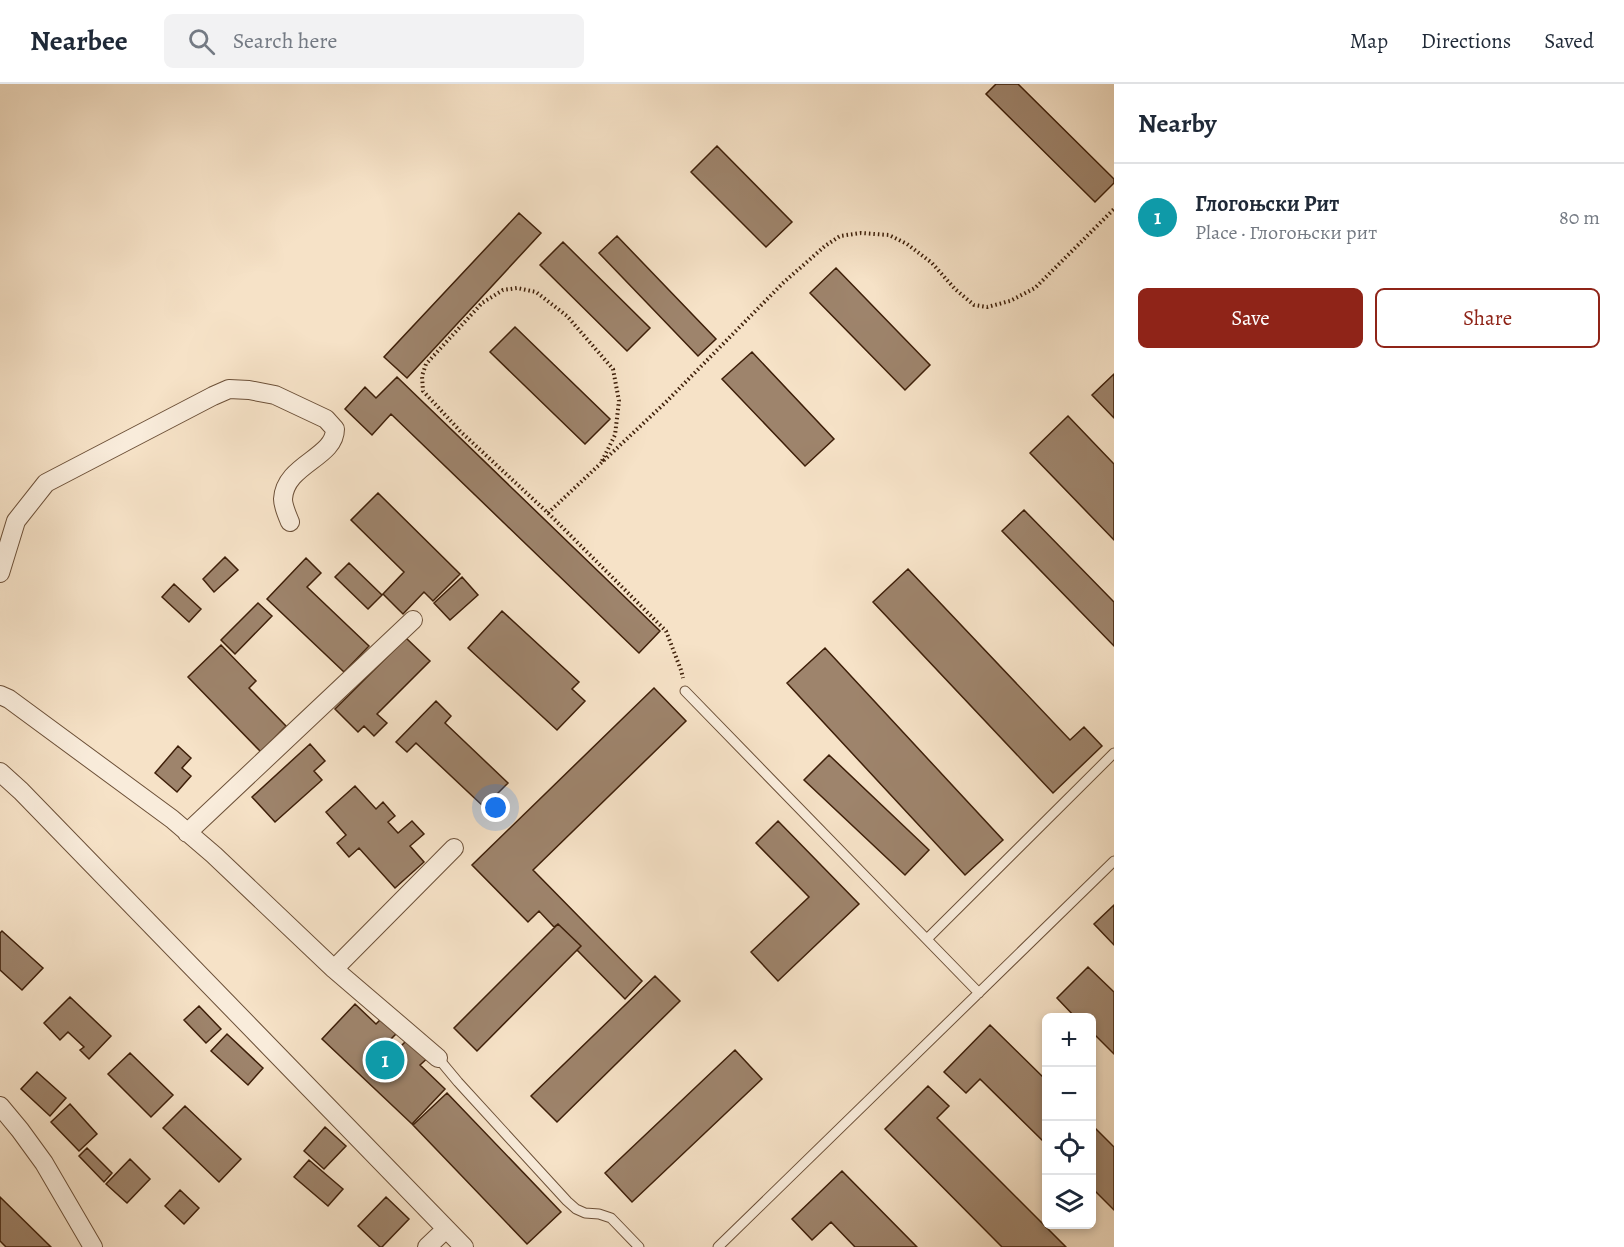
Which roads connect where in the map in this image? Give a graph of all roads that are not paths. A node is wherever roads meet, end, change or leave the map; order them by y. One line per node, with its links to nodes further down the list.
1 (290, 522): 2 (street)
2 (0, 573)
3 (413, 620): 8 (street)
4 (685, 691): 11 (lane)
5 (0, 695): 8 (street)
6 (1114, 753): 11 (lane)
7 (0, 772): 16 (street)
8 (188, 833): 12 (street)
9 (454, 848): 12 (street)
10 (1114, 861): 13 (lane)
11 (927, 939): 13 (lane)
12 (334, 969): 14 (street)
13 (979, 993): 21 (lane)
14 (438, 1058): 20 (lane)
15 (0, 1106): 17 (street)
16 (446, 1229): 18 (street); 19 (street)
17 (93, 1247)
18 (427, 1247)
19 (464, 1247)
20 (639, 1247)
21 (718, 1247)

